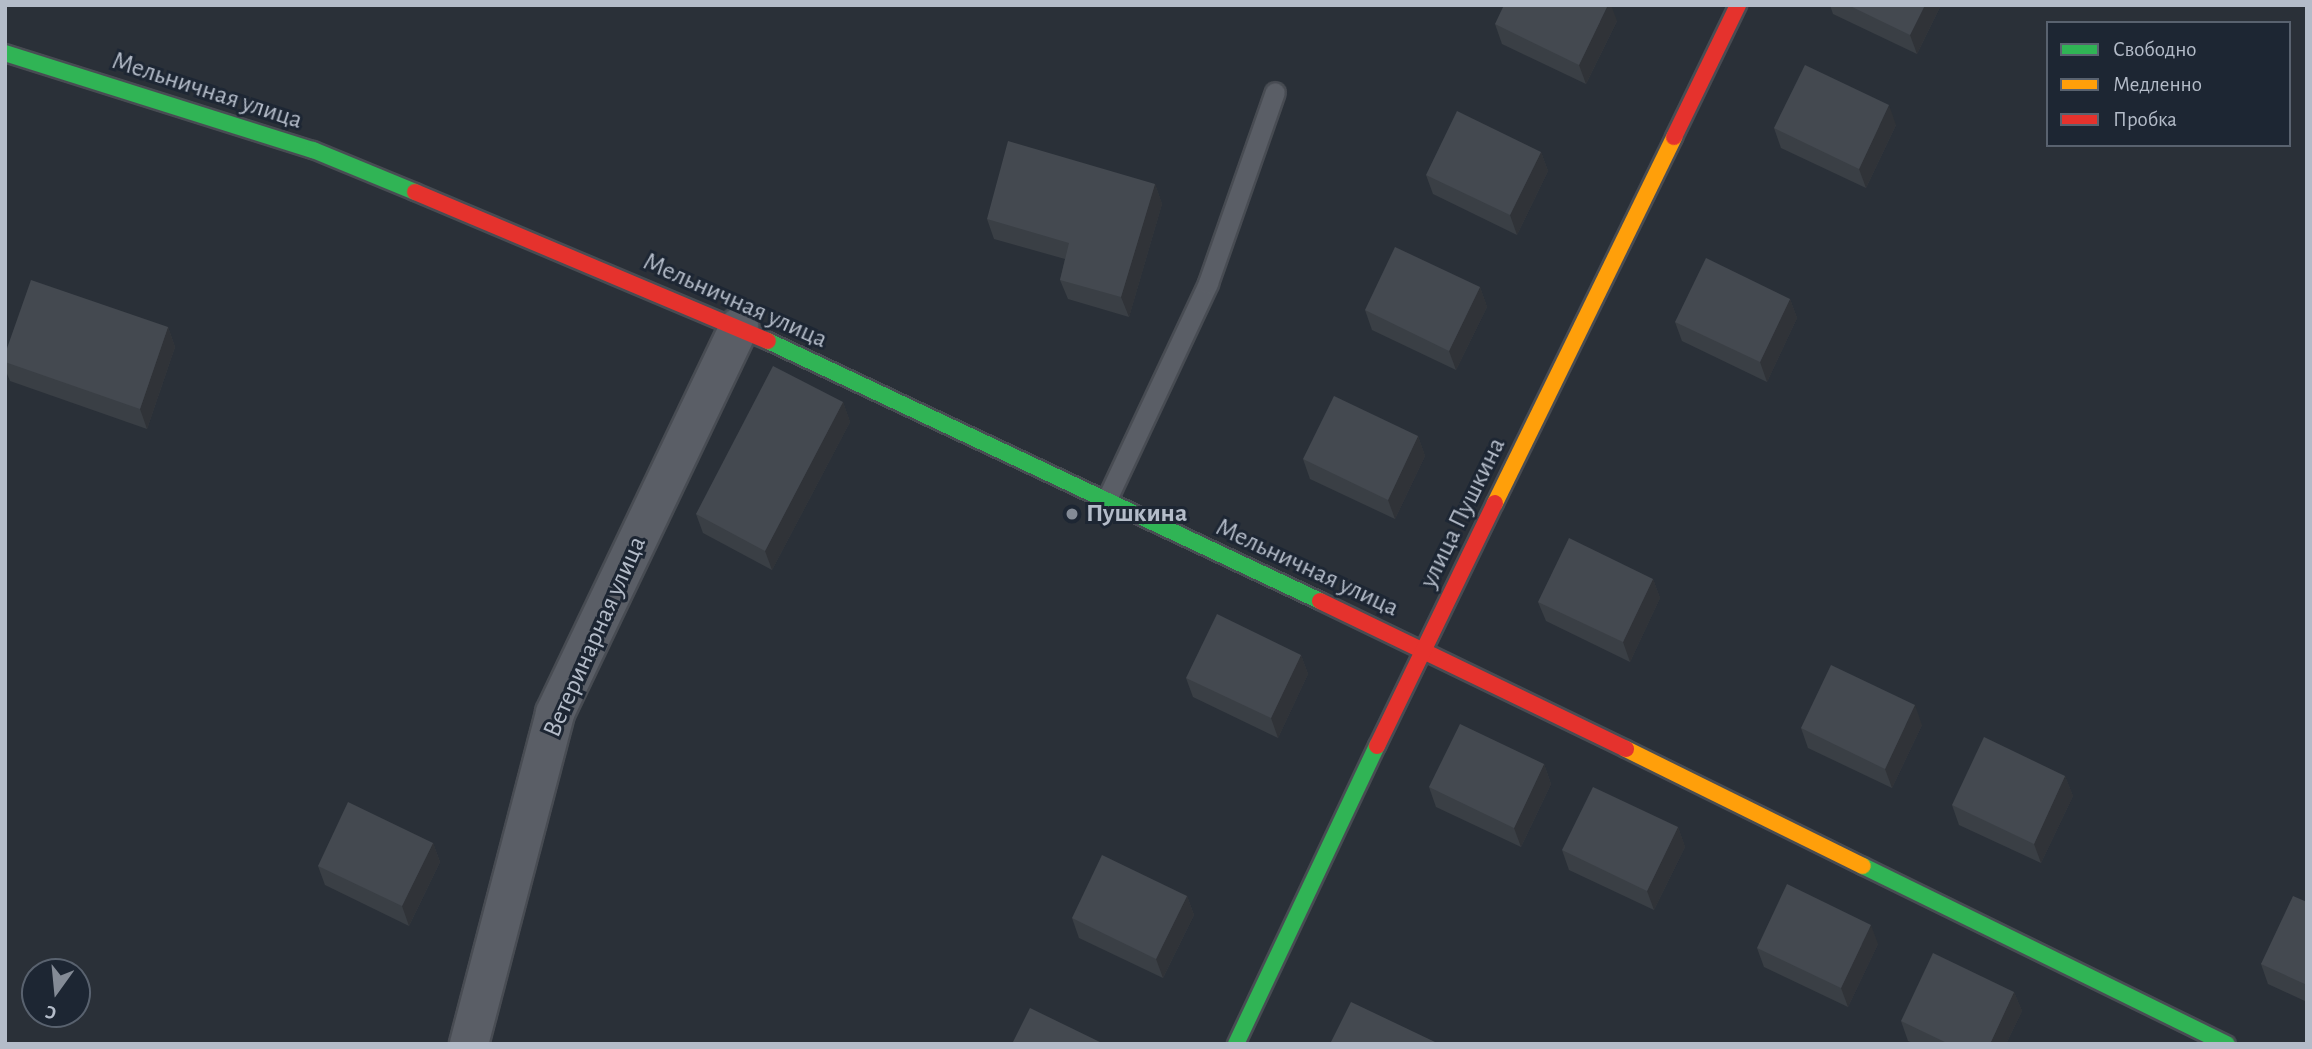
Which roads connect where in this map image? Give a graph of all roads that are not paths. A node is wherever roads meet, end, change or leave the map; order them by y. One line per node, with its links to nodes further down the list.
1 (1738, 5): 6 (street, улица Пушкина)
2 (5, 53): 4 (street, Мельничная улица)
3 (1275, 92): 5 (lane)
4 (739, 327): 5 (street, Мельничная улица); 7 (street, Ветеринарная улица)
5 (1106, 501): 6 (street, Мельничная улица)
6 (1423, 650): 8 (street, улица Пушкина); 9 (street, Мельничная улица)
7 (469, 1044)
8 (1236, 1044)
9 (2227, 1044)

